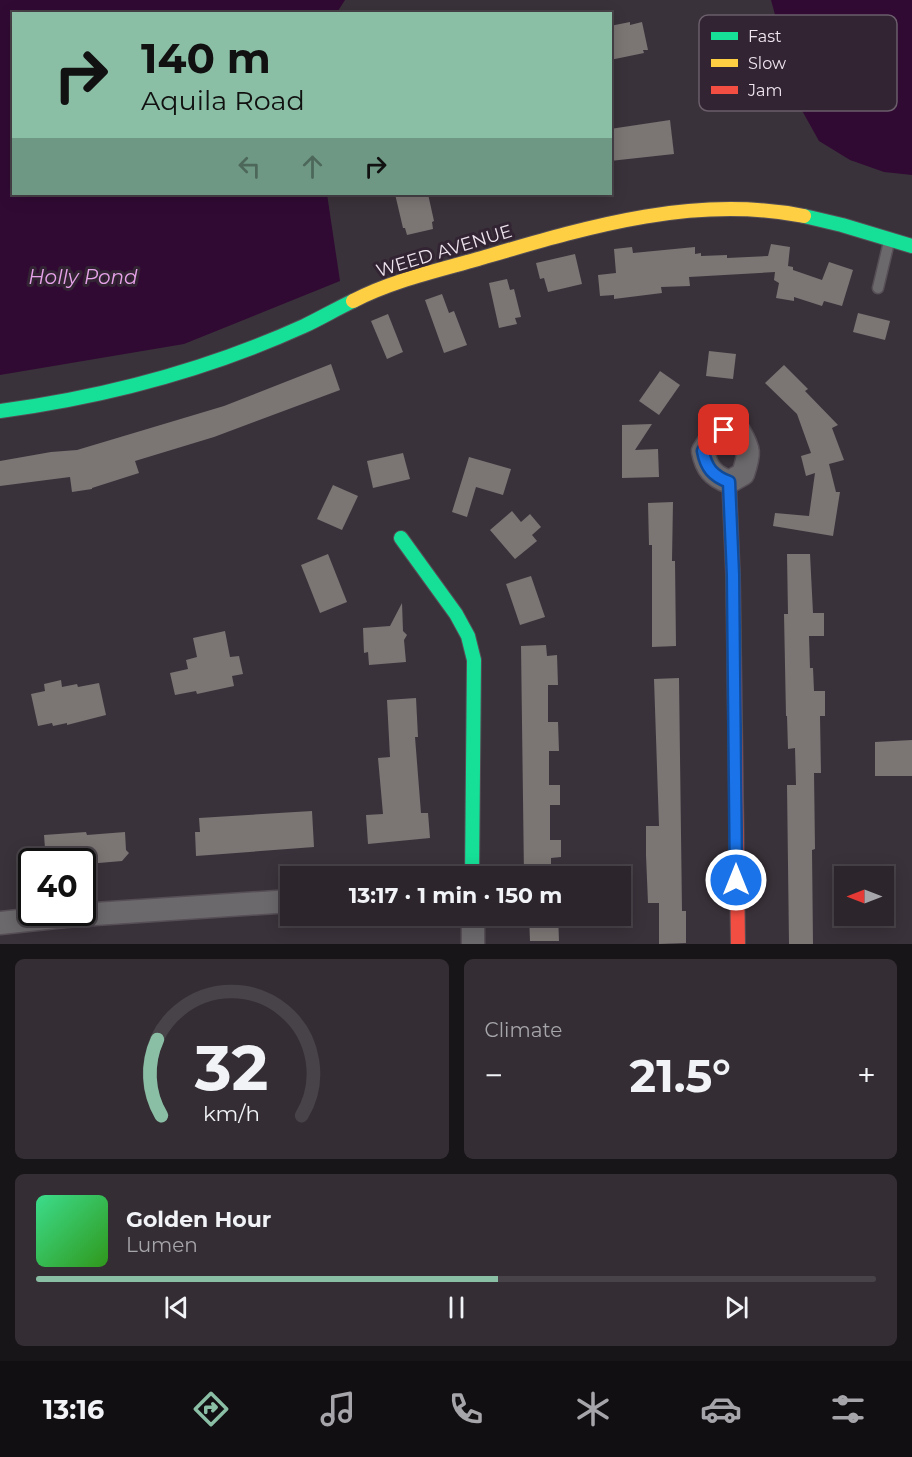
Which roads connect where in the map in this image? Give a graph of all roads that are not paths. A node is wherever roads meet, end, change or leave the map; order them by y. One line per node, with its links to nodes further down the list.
1 (890, 239): 2 (street, WEED AVENUE); 3 (lane); 4 (street, WEED AVENUE)
2 (912, 246)
3 (878, 288)
4 (0, 411)
5 (729, 482): 12 (street)
6 (401, 538): 7 (street)
7 (472, 866)
8 (280, 902): 9 (street)
9 (0, 923)
10 (473, 926): 11 (street)
11 (473, 944)
12 (738, 944)

